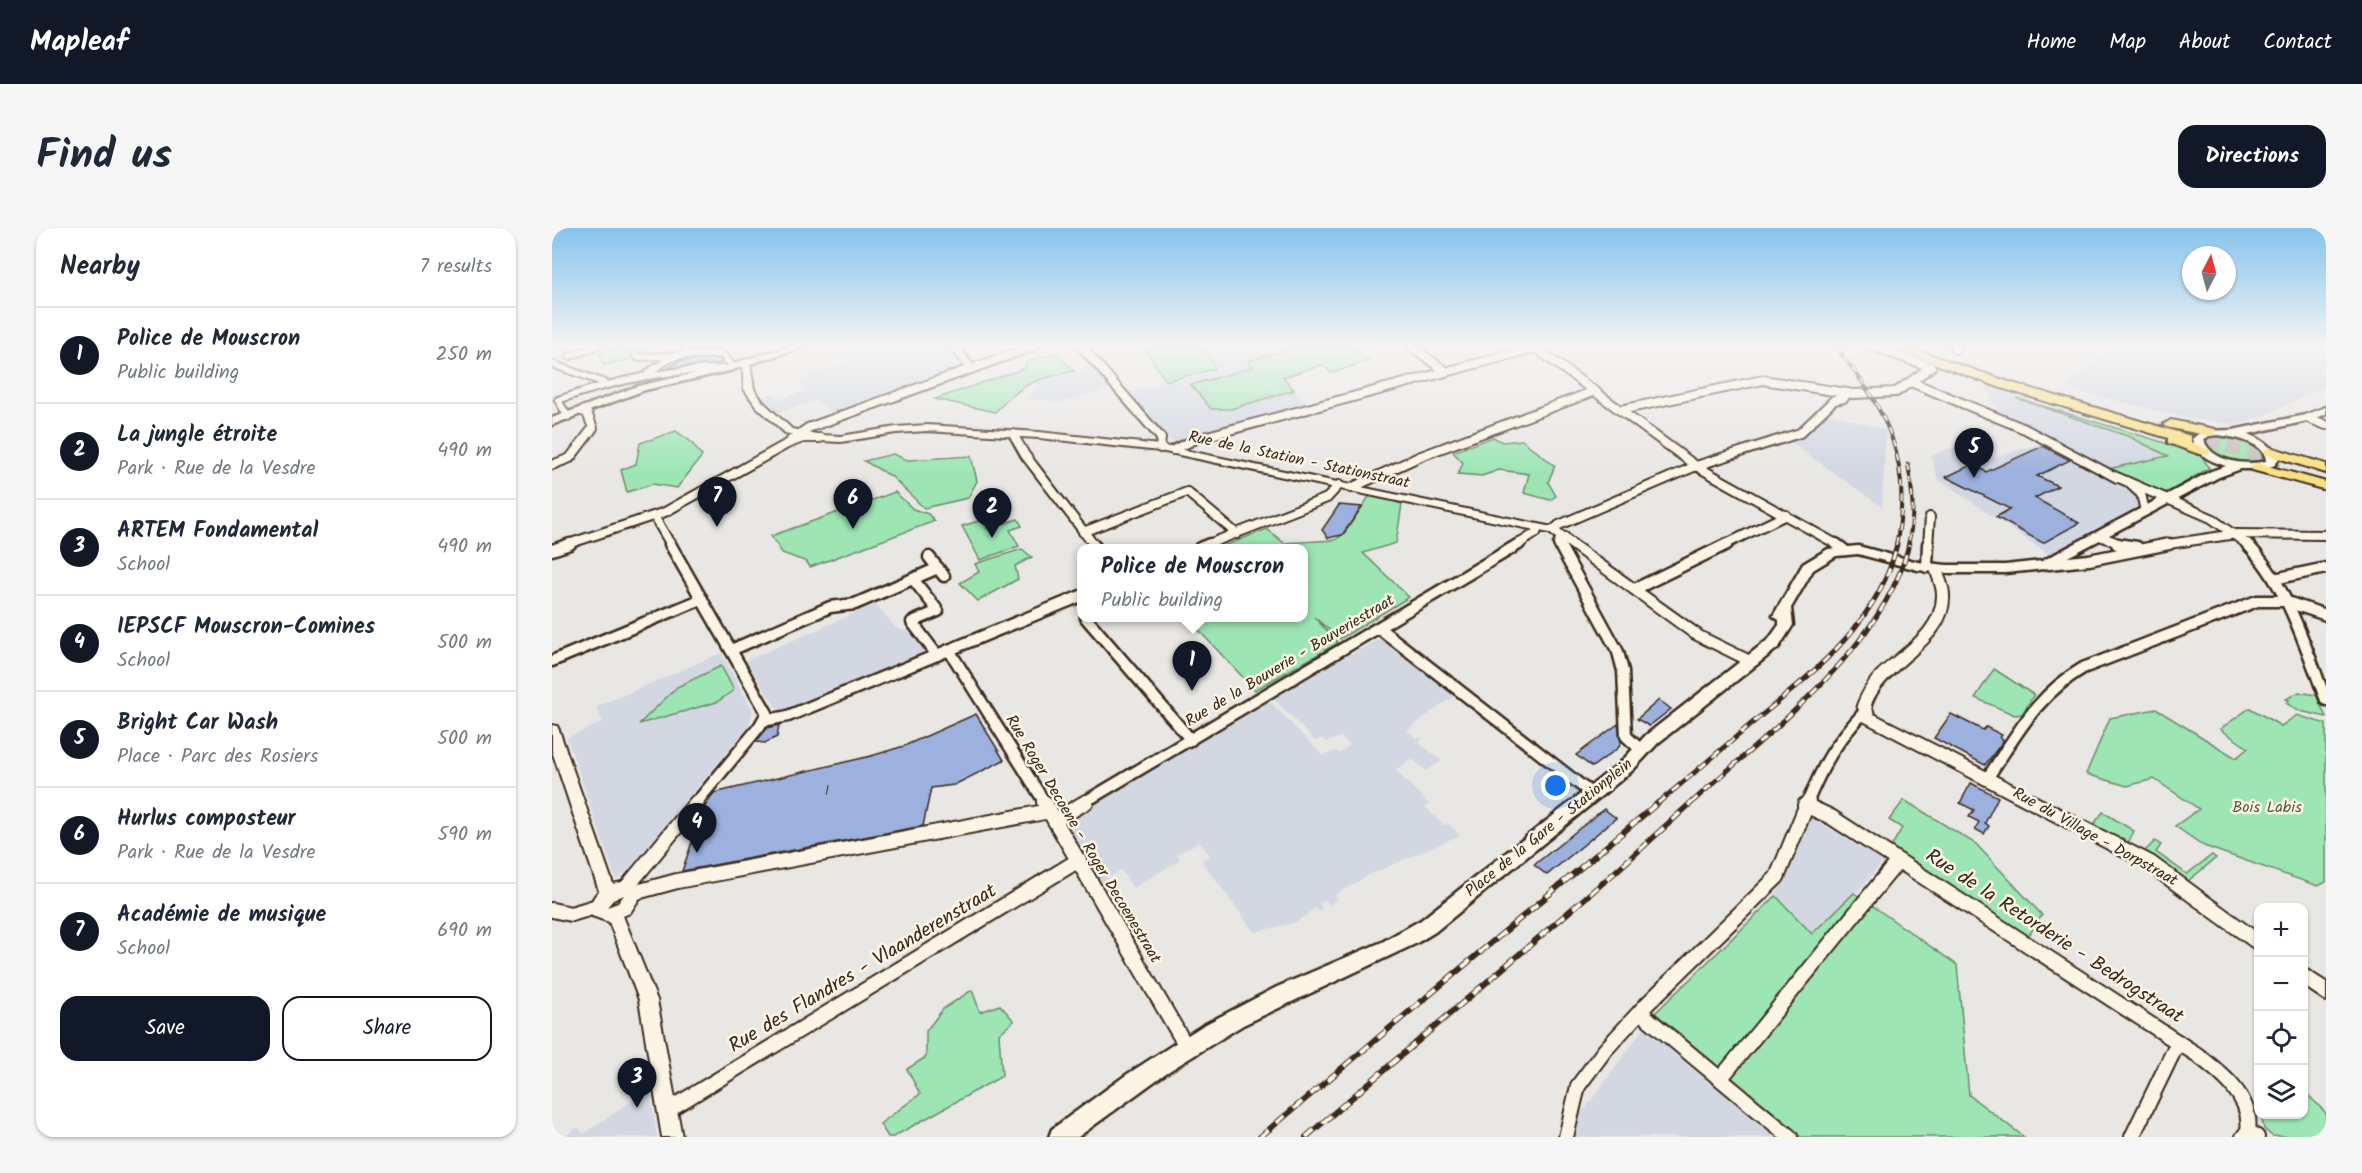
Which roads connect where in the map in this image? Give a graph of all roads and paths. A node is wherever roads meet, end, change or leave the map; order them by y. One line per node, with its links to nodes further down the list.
1 (589, 388): 19 (street)
2 (641, 388): 23 (main road)
3 (749, 388): 32 (street)
4 (917, 388): 27 (street)
5 (1118, 388): 36 (street)
6 (1381, 388): 38 (street)
7 (1591, 388): 17 (street)
8 (1723, 388): 21 (street)
9 (1822, 388): 16 (street)
10 (1900, 388): 18 (street)
11 (1927, 388): 47 (street)
12 (2010, 388): 39 (highway)
13 (2022, 388): 14 (highway)
14 (2036, 388)
15 (2047, 388): 30 (highway)
16 (1826, 389): 18 (street); 20 (street)
17 (1595, 391): 21 (street); 51 (street)
18 (1847, 393): 20 (street)
19 (555, 400): 24 (street)
20 (1834, 400): 41 (street)
21 (1620, 410): 41 (street)
22 (2326, 410): 25 (main road)
23 (582, 411): 24 (main road); 40 (street)
24 (568, 417): 26 (main road)
25 (2308, 418): 28 (street); 29 (main road)
26 (552, 422)
27 (823, 422): 32 (street); 34 (street)
28 (2326, 425)
29 (2273, 427): 31 (main road); 37 (main road)
30 (2210, 432): 31 (main road); 39 (main road)
31 (2233, 433): 37 (main road)
32 (799, 434): 34 (street, Rue de la Station - Stationstraat); 35 (street)
33 (1013, 434): 34 (street, Rue de la Station - Stationstraat); 36 (street, Rue de la Station - Stationstraat); 59 (street)
34 (816, 437): 35 (street)
35 (787, 444): 55 (street)
36 (1160, 448): 38 (street, Rue de la Station - Stationstraat)
37 (2266, 448): 43 (main road); 44 (highway)
38 (1173, 450): 49 (street, Rue de la Station - Stationstraat)
39 (2207, 453): 42 (main road); 45 (main road)
40 (552, 465)
41 (1696, 466): 54 (street); 58 (street)
42 (2239, 466): 43 (main road); 45 (main road)
43 (2257, 467): 50 (highway)
44 (2326, 469)
45 (2215, 474): 52 (main road)
46 (2326, 474): 48 (highway)
47 (2112, 475): 52 (street); 53 (street)
48 (2326, 480)
49 (1339, 485): 51 (street, Rue de la Station - Stationstraat); 60 (street)
50 (2326, 486)
51 (1351, 488): 57 (street, Rue de la Station - Stationstraat)
52 (2169, 498): 53 (main road); 61 (street)
53 (2145, 511): 63 (main road)
54 (1786, 515): 69 (street); 76 (street)
55 (654, 516): 68 (street); 78 (street)
56 (1930, 517): 72 (street)
57 (1538, 528): 58 (street, Rue de la Station - Stationstraat); 82 (street, Rue de la Bouverie - Bouveriestraat)
58 (1553, 530): 64 (street, Rue de la Station - Stationstraat)
59 (1083, 532): 60 (street); 65 (street)
60 (1237, 534): 66 (street)
61 (2237, 534): 62 (street); 67 (street); 75 (street)
62 (2326, 535)
63 (2100, 536): 67 (street); 71 (main road)
64 (1565, 537): 76 (street, Rue de la Station - Stationstraat); 93 (street)
65 (1092, 544)
66 (1212, 544)
67 (2143, 548): 71 (street)
68 (552, 550)
69 (1844, 550): 72 (main road); 86 (main road, Place de la Gare - Stationplein)
70 (929, 557): 74 (street)
71 (2049, 564): 72 (main road)
72 (1931, 568): 89 (street)
73 (2326, 568): 75 (street)
74 (914, 579): 83 (street); 85 (street)
75 (2274, 579): 79 (street)
76 (1635, 589): 86 (street, Rue de la Station - Stationstraat)
77 (1076, 598): 84 (street)
78 (702, 599): 83 (street); 87 (street)
79 (2284, 601): 80 (street); 88 (street); 94 (street)
80 (2326, 615)
81 (1089, 622): 92 (street)
82 (1378, 628): 92 (street, Rue de la Bouverie - Bouveriestraat); 95 (street)
83 (731, 650): 90 (street)
84 (949, 650): 85 (street); 97 (street, Rue Roger Decoene - Roger Decoenestraat)
85 (937, 655): 90 (street)
86 (1748, 660): 93 (main road, Place de la Gare - Stationplein)
87 (552, 661)
88 (2326, 700)
89 (1865, 711): 94 (street, Rue du Village - Dorpstraat); 96 (street)
90 (763, 721): 100 (street)
91 (552, 730): 101 (street)
92 (1191, 740): 97 (street, Rue de la Bouverie - Bouveriestraat)
93 (1641, 750): 95 (main road, Place de la Gare - Stationplein)
94 (1988, 777): 103 (street, Rue du Village - Dorpstraat)
95 (1592, 794): 108 (main road, Place de la Gare - Stationplein)
96 (1805, 805): 99 (street, Rue de la Retorderie - Bedrogstraat); 106 (street)
97 (1053, 815): 98 (street, Rue Roger Decoene - Roger Decoenestraat); 100 (street, Rue de la Bouverie - Bouveriestraat)
98 (1079, 860): 108 (street, Rue Roger Decoene - Roger Decoenestraat); 110 (street, Rue des Flandres - Vlaanderenstraat)
99 (1898, 861): 107 (street, Rue de la Retorderie - Bedrogstraat); 109 (street)
100 (629, 891): 101 (street)
101 (607, 904): 102 (street); 110 (street)
102 (552, 910)
103 (2254, 938)
104 (2308, 979): 105 (street)
105 (2326, 993)
106 (1640, 1012): 109 (street); 114 (street)
107 (2178, 1042): 111 (street, Rue de la Retorderie - Bedrogstraat); 116 (street)
108 (1186, 1046): 113 (main road, Place de la Gare - Stationplein)
109 (1720, 1078): 115 (street)
110 (668, 1110): 112 (street)
111 (2249, 1135)
112 (672, 1137)
113 (1060, 1137)
114 (1566, 1137)
115 (1790, 1137)
116 (2132, 1137)

